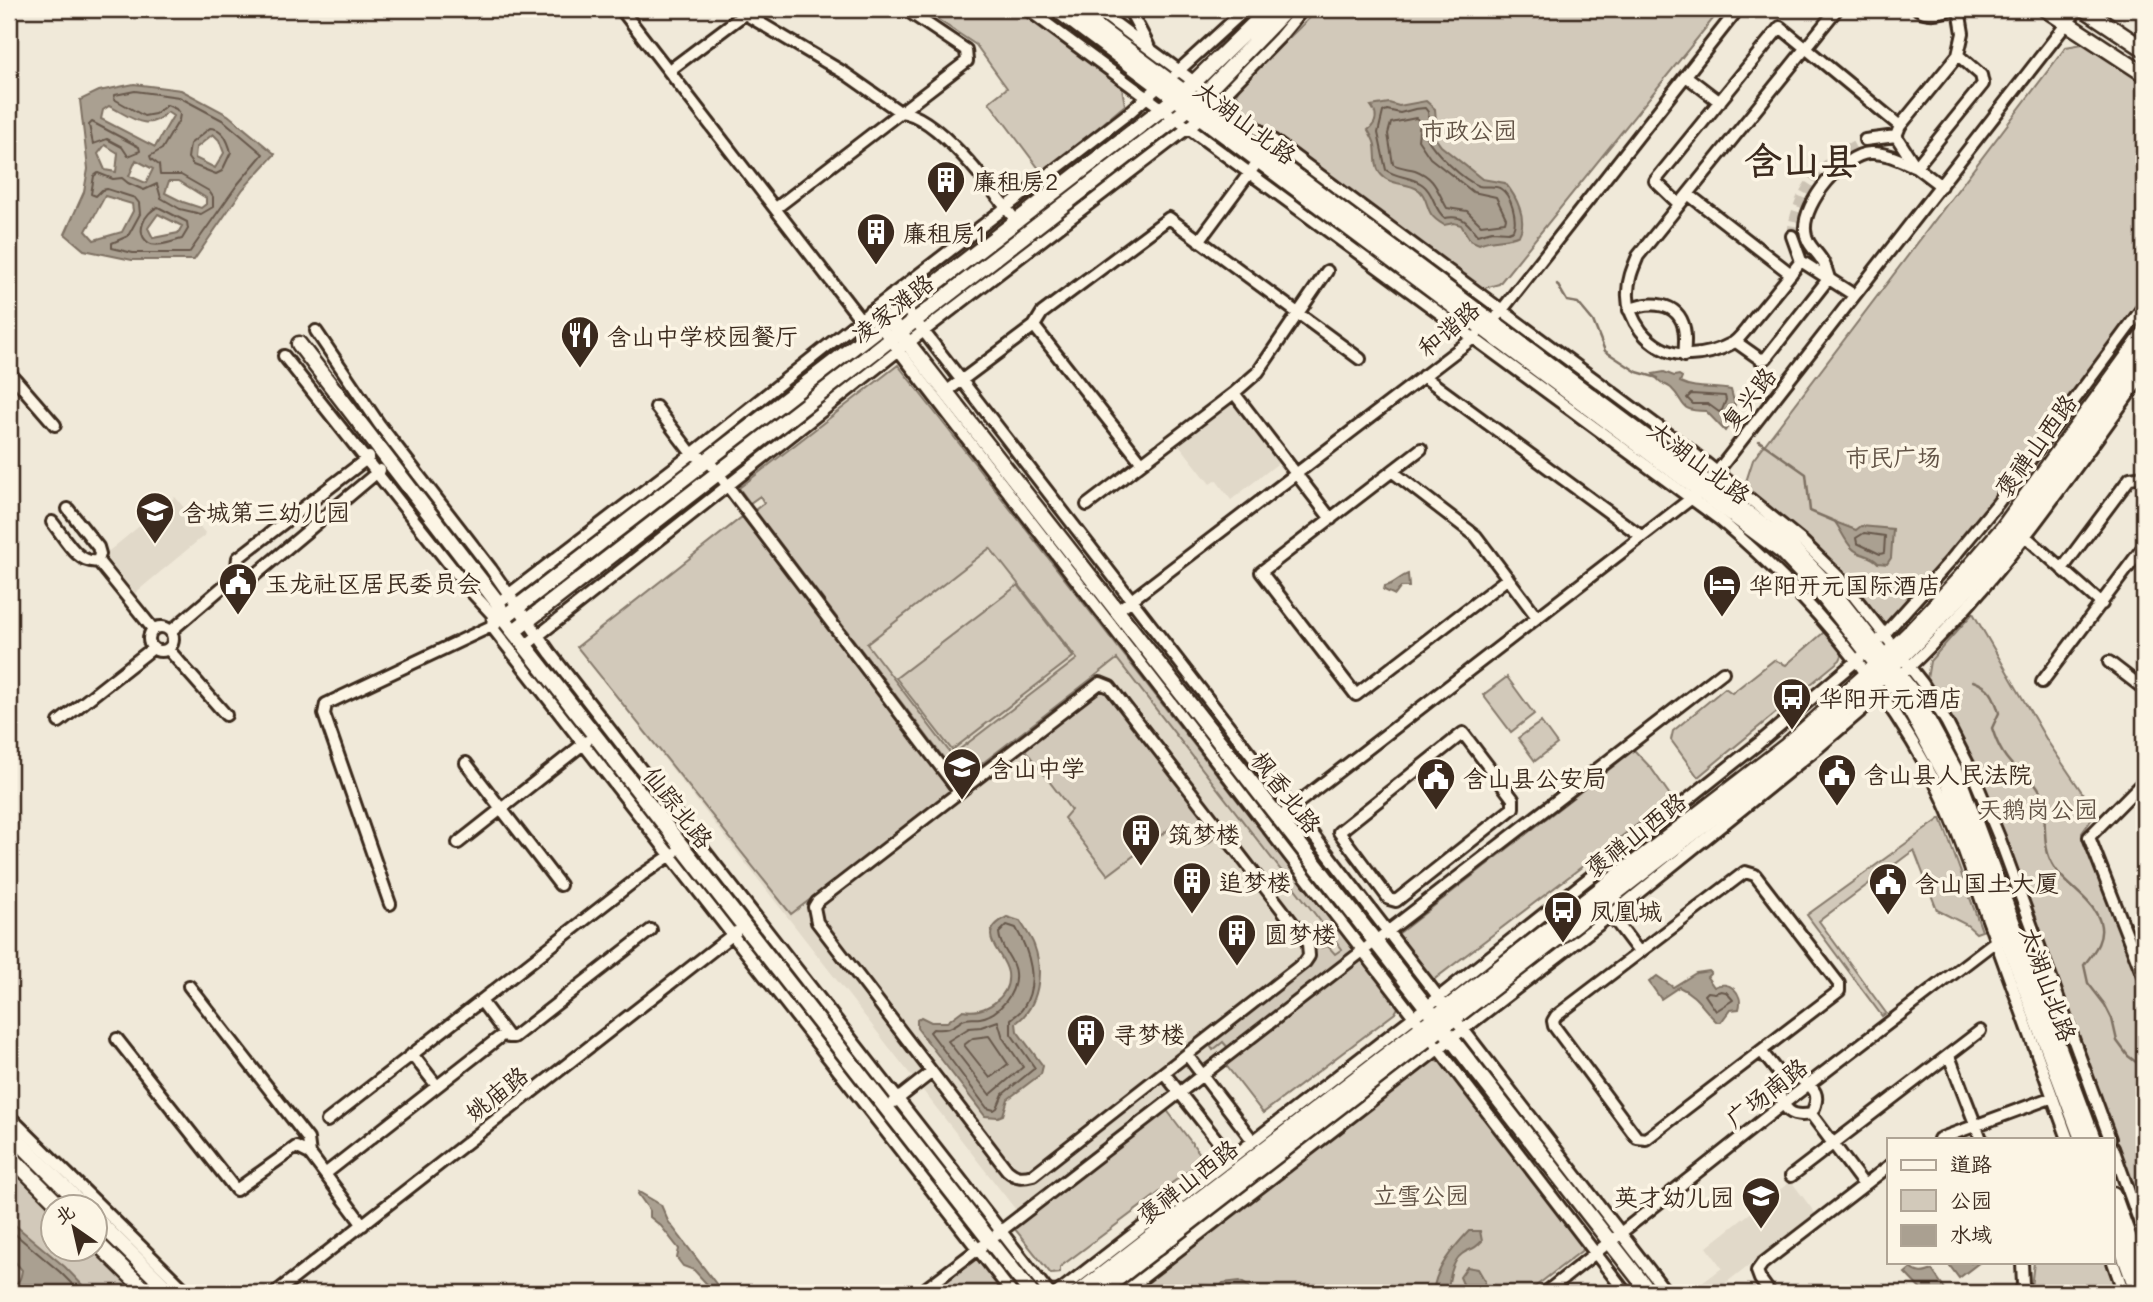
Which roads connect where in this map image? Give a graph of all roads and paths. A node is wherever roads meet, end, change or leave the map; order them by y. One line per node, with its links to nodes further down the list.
1 (621, 9): 26 (street)
2 (905, 9): 35 (street)
3 (1027, 9): 31 (street)
4 (1056, 9): 29 (main road, 太湖山北路)
5 (1073, 9): 29 (main road, 太湖山北路)
6 (1097, 9): 22 (street)
7 (1129, 9): 22 (street)
8 (1246, 9): 29 (street)
9 (1269, 9): 30 (main road, 凌家滩路)
10 (1287, 9): 33 (main road, 凌家滩路)
11 (1303, 9): 33 (street)
12 (1738, 9): 28 (street, 和谐路)
13 (1837, 9): 23 (street)
14 (1918, 9): 15 (street)
15 (1951, 9)
16 (1959, 9): 25 (street)
17 (2045, 9): 21 (main road)
18 (2078, 9): 21 (street, 复兴路)
19 (2084, 9): 24 (main road)
20 (748, 11): 26 (street); 35 (street)
21 (2068, 23): 27 (main road); 43 (street, 复兴路)
22 (1149, 48): 29 (street)
23 (1807, 48): 32 (street); 38 (street); 44 (street)
24 (2144, 49)
25 (1958, 55): 38 (street); 41 (street)
26 (670, 70): 47 (street)
27 (2144, 74)
28 (1686, 76): 32 (street); 62 (street, 和谐路)
29 (1169, 78): 30 (main road, 太湖山北路); 31 (street)
30 (1185, 90): 33 (main road, 太湖山北路); 34 (main road, 凌家滩路)
31 (1146, 98): 34 (street); 46 (street)
32 (1720, 102): 45 (street)
33 (1204, 104): 36 (main road, 凌家滩路); 37 (street); 40 (main road, 太湖山北路); 62 (main road, 太湖山北路)
34 (1161, 109): 36 (street); 48 (main road, 凌家滩路)
35 (900, 113): 46 (street); 47 (street)
36 (1175, 119): 37 (street); 64 (main road, 凌家滩路)
37 (1187, 128): 42 (street); 64 (street)
38 (1898, 131): 39 (street); 41 (street)
39 (1865, 140)
40 (1259, 160): 42 (street); 62 (main road, 太湖山北路)
41 (1916, 167): 43 (street); 54 (street)
42 (1249, 173): 50 (street); 62 (street)
43 (1941, 186): 56 (street, 复兴路)
44 (1688, 194): 45 (street); 53 (street)
45 (1679, 204): 59 (street)
46 (1006, 207): 48 (street); 55 (street)
47 (776, 208): 61 (street)
48 (1016, 221): 58 (main road, 凌家滩路)
49 (1792, 236): 51 (street)
50 (1199, 241): 60 (street); 65 (street)
51 (1801, 261): 53 (street); 54 (street)
52 (1327, 271): 60 (street)
53 (1791, 274): 69 (street)
54 (1829, 278): 56 (street); 69 (street)
55 (894, 293): 58 (street); 61 (street)
56 (1854, 295): 90 (street, 复兴路)
57 (2144, 306): 118 (street)
58 (905, 307): 63 (main road, 凌家滩路); 64 (street)
59 (1629, 310): 72 (street); 72 (street)
60 (1298, 313): 74 (street); 80 (street)
61 (865, 316): 63 (street); 85 (street)
62 (1488, 325): 77 (street, 和谐路); 90 (street); 95 (main road, 太湖山北路)
63 (880, 326): 68 (main road, 枫香北路); 86 (main road, 凌家滩路)
64 (919, 326): 68 (main road, 凌家滩路); 78 (street)
65 (1034, 326): 78 (street); 88 (street)
66 (316, 331): 108 (street)
67 (2144, 334): 124 (main road, 褒禅山西路)
68 (899, 341): 79 (main road, 枫香北路); 91 (main road, 凌家滩路); 94 (street); 149 (street)
69 (1736, 342): 72 (street)
70 (299, 345): 83 (main road, 仙踪北路)
71 (284, 356): 108 (street)
72 (1684, 356)
73 (2144, 356): 124 (main road, 褒禅山西路)
74 (1360, 359)
75 (9, 372): 82 (street)
76 (2144, 373): 101 (street)
77 (1423, 376): 92 (street, 和谐路); 100 (street)
78 (961, 380): 79 (street); 107 (street)
79 (946, 392): 110 (main road, 枫香北路)
80 (1234, 393): 88 (street); 92 (street)
81 (656, 407): 85 (street)
82 (55, 425)
83 (380, 449): 87 (main road, 仙踪北路); 105 (street)
84 (1422, 449): 89 (street)
85 (692, 454): 86 (street); 108 (street)
86 (708, 460): 91 (street); 108 (main road, 凌家滩路)
87 (390, 461): 105 (street); 108 (main road, 仙踪北路)
88 (1142, 463): 96 (street)
89 (1393, 472): 98 (street); 106 (street)
90 (1717, 472): 95 (street, 复兴路); 118 (street)
91 (718, 473): 94 (street); 112 (main road, 凌家滩路)
92 (1296, 474): 98 (street); 107 (street, 和谐路)
93 (2144, 475): 104 (street)
94 (727, 486): 117 (street); 134 (street)
95 (1700, 491): 100 (street, 复兴路); 118 (main road, 太湖山北路); 122 (street)
96 (1087, 505)
97 (68, 509): 103 (street)
98 (1331, 519): 106 (street)
99 (52, 522): 103 (street)
100 (1641, 536): 111 (street, 复兴路)
101 (2025, 536): 104 (street); 124 (street)
102 (2144, 546): 109 (street)
103 (98, 561): 114 (street)
104 (2062, 569): 109 (street)
105 (239, 573): 115 (street)
106 (1508, 578): 111 (street)
107 (1131, 600): 110 (street, 和谐路); 135 (street)
108 (503, 604): 112 (street); 113 (main road, 仙踪北路)
109 (2102, 604): 126 (street)
110 (1117, 611): 137 (main road, 枫香北路)
111 (1537, 617): 135 (street, 复兴路)
112 (527, 621): 116 (main road, 凌家滩路); 117 (street)
113 (498, 622): 116 (main road, 仙踪北路); 131 (street); 143 (street)
114 (153, 629): 115 (street); 120 (street)
115 (171, 631): 121 (street)
116 (514, 631): 119 (main road, 仙踪北路)
117 (538, 636): 119 (street); 215 (street)
118 (1876, 642): 122 (street); 124 (main road, 太湖山北路); 124 (street)
119 (525, 646): 131 (main road, 仙踪北路)
120 (153, 648): 121 (street); 130 (street)
121 (168, 649): 129 (street)
122 (1857, 661): 127 (street); 154 (street)
123 (2109, 662): 128 (street)
124 (1893, 665): 127 (main road, 褒禅山西路); 127 (street); 148 (main road, 太湖山北路); 183 (street)
125 (1723, 672): 141 (street)
126 (2042, 682)
127 (1874, 685): 144 (street); 148 (street); 154 (main road, 褒禅山西路)
128 (2144, 689)
129 (226, 715)
130 (59, 722)
131 (589, 739): 136 (street); 140 (main road, 仙踪北路)
132 (466, 763): 136 (street)
133 (2144, 781): 151 (street)
134 (959, 790): 161 (street); 163 (street)
135 (1292, 808): 137 (street, 复兴路); 147 (street)
136 (502, 810): 138 (street); 142 (street)
137 (1279, 818): 149 (main road, 枫香北路)
138 (458, 844)
139 (1459, 851): 139 (street); 141 (street)
140 (676, 852): 146 (main road, 仙踪北路); 153 (street)
141 (1471, 867): 147 (street)
142 (560, 885)
143 (390, 904)
144 (1611, 915): 150 (street); 154 (street)
145 (651, 930): 156 (street)
146 (738, 930): 172 (main road, 仙踪北路); 197 (street, 姚庙路); 213 (street)
147 (1387, 932): 149 (street); 154 (street)
148 (2005, 933): 167 (street, 广场南路); 170 (street); 181 (main road, 太湖山北路); 182 (main road, 太湖山北路)
149 (1369, 946): 154 (main road, 枫香北路); 157 (street); 165 (street)
150 (1639, 952): 159 (street); 159 (street)
151 (2144, 978)
152 (189, 986): 187 (street)
153 (481, 1001): 156 (street); 160 (street)
154 (1445, 1018): 157 (main road, 褒禅山西路); 157 (street); 201 (main road, 枫香北路)
155 (1980, 1031): 162 (street)
156 (505, 1033): 168 (street)
157 (1426, 1033): 184 (street); 204 (street); 217 (main road, 褒禅山西路); 218 (main road, 褒禅山西路); 219 (street)
158 (117, 1039): 187 (street)
159 (1761, 1051): 166 (street)
160 (412, 1054): 168 (street); 175 (street)
161 (1187, 1055): 164 (street); 165 (street)
162 (1949, 1056): 176 (street); 185 (street)
163 (932, 1072): 164 (street); 172 (street)
164 (1164, 1073): 169 (street)
165 (1202, 1075): 169 (street); 184 (street)
166 (1784, 1080): 167 (street); 171 (street)
167 (1809, 1084): 171 (street, 广场南路); 173 (street)
168 (437, 1086): 191 (street)
169 (1180, 1093): 189 (street); 202 (street)
170 (2053, 1097): 176 (street); 180 (street)
171 (1783, 1104): 173 (street); 201 (street, 广场南路)
172 (887, 1108): 202 (main road, 仙踪北路)
173 (1811, 1114): 185 (street)
174 (9, 1116): 210 (street)
175 (327, 1121)
176 (1975, 1124): 178 (street); 179 (street)
177 (9, 1132): 195 (main road)
178 (1941, 1138)
179 (1981, 1138)
180 (2068, 1138)
181 (2082, 1138)
182 (2093, 1138)
183 (2109, 1138)
184 (1253, 1141): 189 (street)
185 (1833, 1144): 192 (street); 193 (street)
186 (2114, 1151): 200 (street)
187 (310, 1154): 191 (street)
188 (9, 1155): 194 (main road)
189 (1231, 1158): 216 (street)
190 (1887, 1168): 193 (street)
191 (325, 1174): 197 (street)
192 (1791, 1176)
193 (1864, 1185): 224 (street)
194 (48, 1194)
195 (71, 1194)
196 (2114, 1197): 207 (main road)
197 (363, 1224): 211 (street, 姚庙路)
198 (2114, 1227): 227 (main road)
199 (108, 1231): 209 (main road)
200 (2144, 1234)
201 (1616, 1239): 204 (street, 广场南路); 222 (main road, 枫香北路); 223 (street)
202 (989, 1240): 212 (street); 214 (main road, 仙踪北路)
203 (108, 1254): 208 (main road)
204 (1596, 1254): 220 (street, 广场南路); 221 (street)
205 (2022, 1264): 225 (street)
206 (2113, 1264): 226 (street)
207 (2144, 1280)
208 (148, 1293)
209 (171, 1293)
210 (188, 1293)
211 (275, 1293)
212 (920, 1293)
213 (1012, 1293)
214 (1031, 1293)
215 (1049, 1293)
216 (1057, 1293)
217 (1079, 1293)
218 (1099, 1293)
219 (1123, 1293)
220 (1545, 1293)
221 (1626, 1293)
222 (1650, 1293)
223 (1667, 1293)
224 (1770, 1293)
225 (2020, 1293)
226 (2124, 1293)
227 (2138, 1293)

